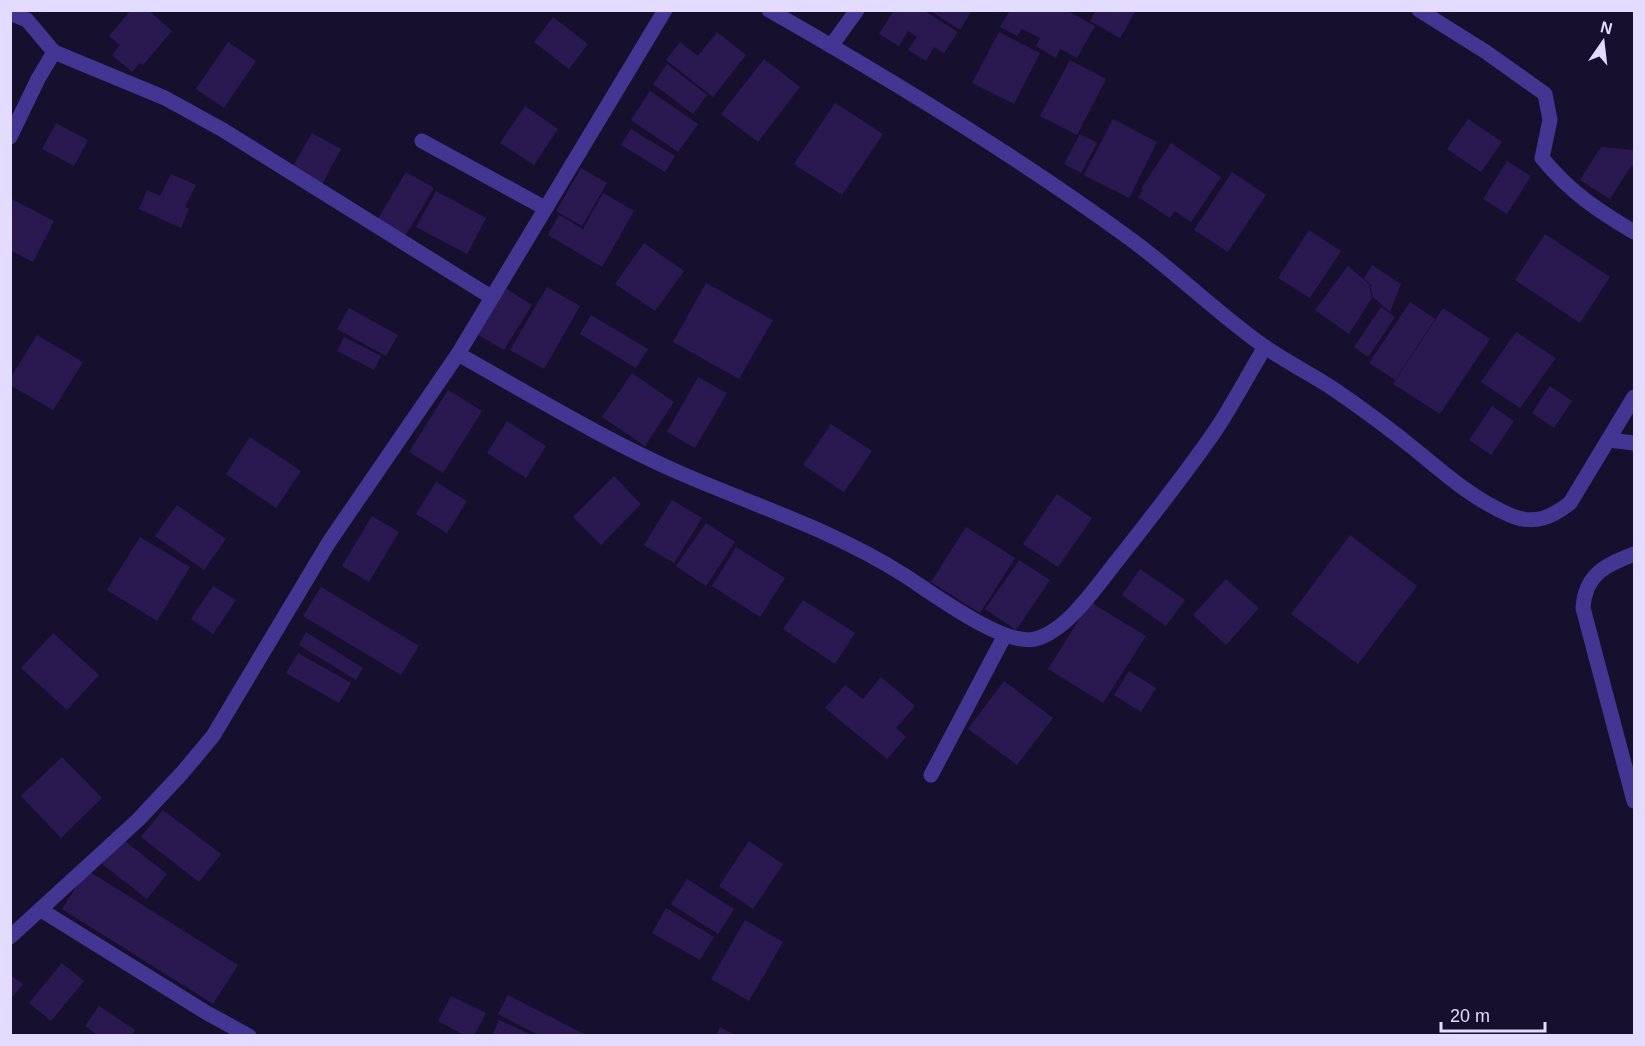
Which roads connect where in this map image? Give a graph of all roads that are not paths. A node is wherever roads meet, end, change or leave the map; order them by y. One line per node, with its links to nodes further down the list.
1 (665, 10): 10 (street)
2 (769, 10): 6 (street)
3 (857, 10): 6 (street)
4 (1419, 10): 11 (street)
5 (10, 13): 7 (street)
6 (831, 46): 13 (street)
7 (54, 52): 8 (street); 12 (street)
8 (10, 137)
9 (422, 141): 10 (street)
10 (545, 208): 12 (street)
11 (1635, 232)
12 (491, 297): 14 (street)
13 (1265, 347): 16 (street); 19 (street)
14 (458, 354): 19 (street); 22 (street)
15 (1635, 397): 16 (street)
16 (1609, 440): 17 (street)
17 (1635, 443)
18 (1635, 554): 21 (street)
19 (1005, 635): 20 (street)
20 (931, 774)
21 (1635, 801)
22 (41, 910): 23 (street); 24 (street)
23 (10, 937)
24 (249, 1035)

